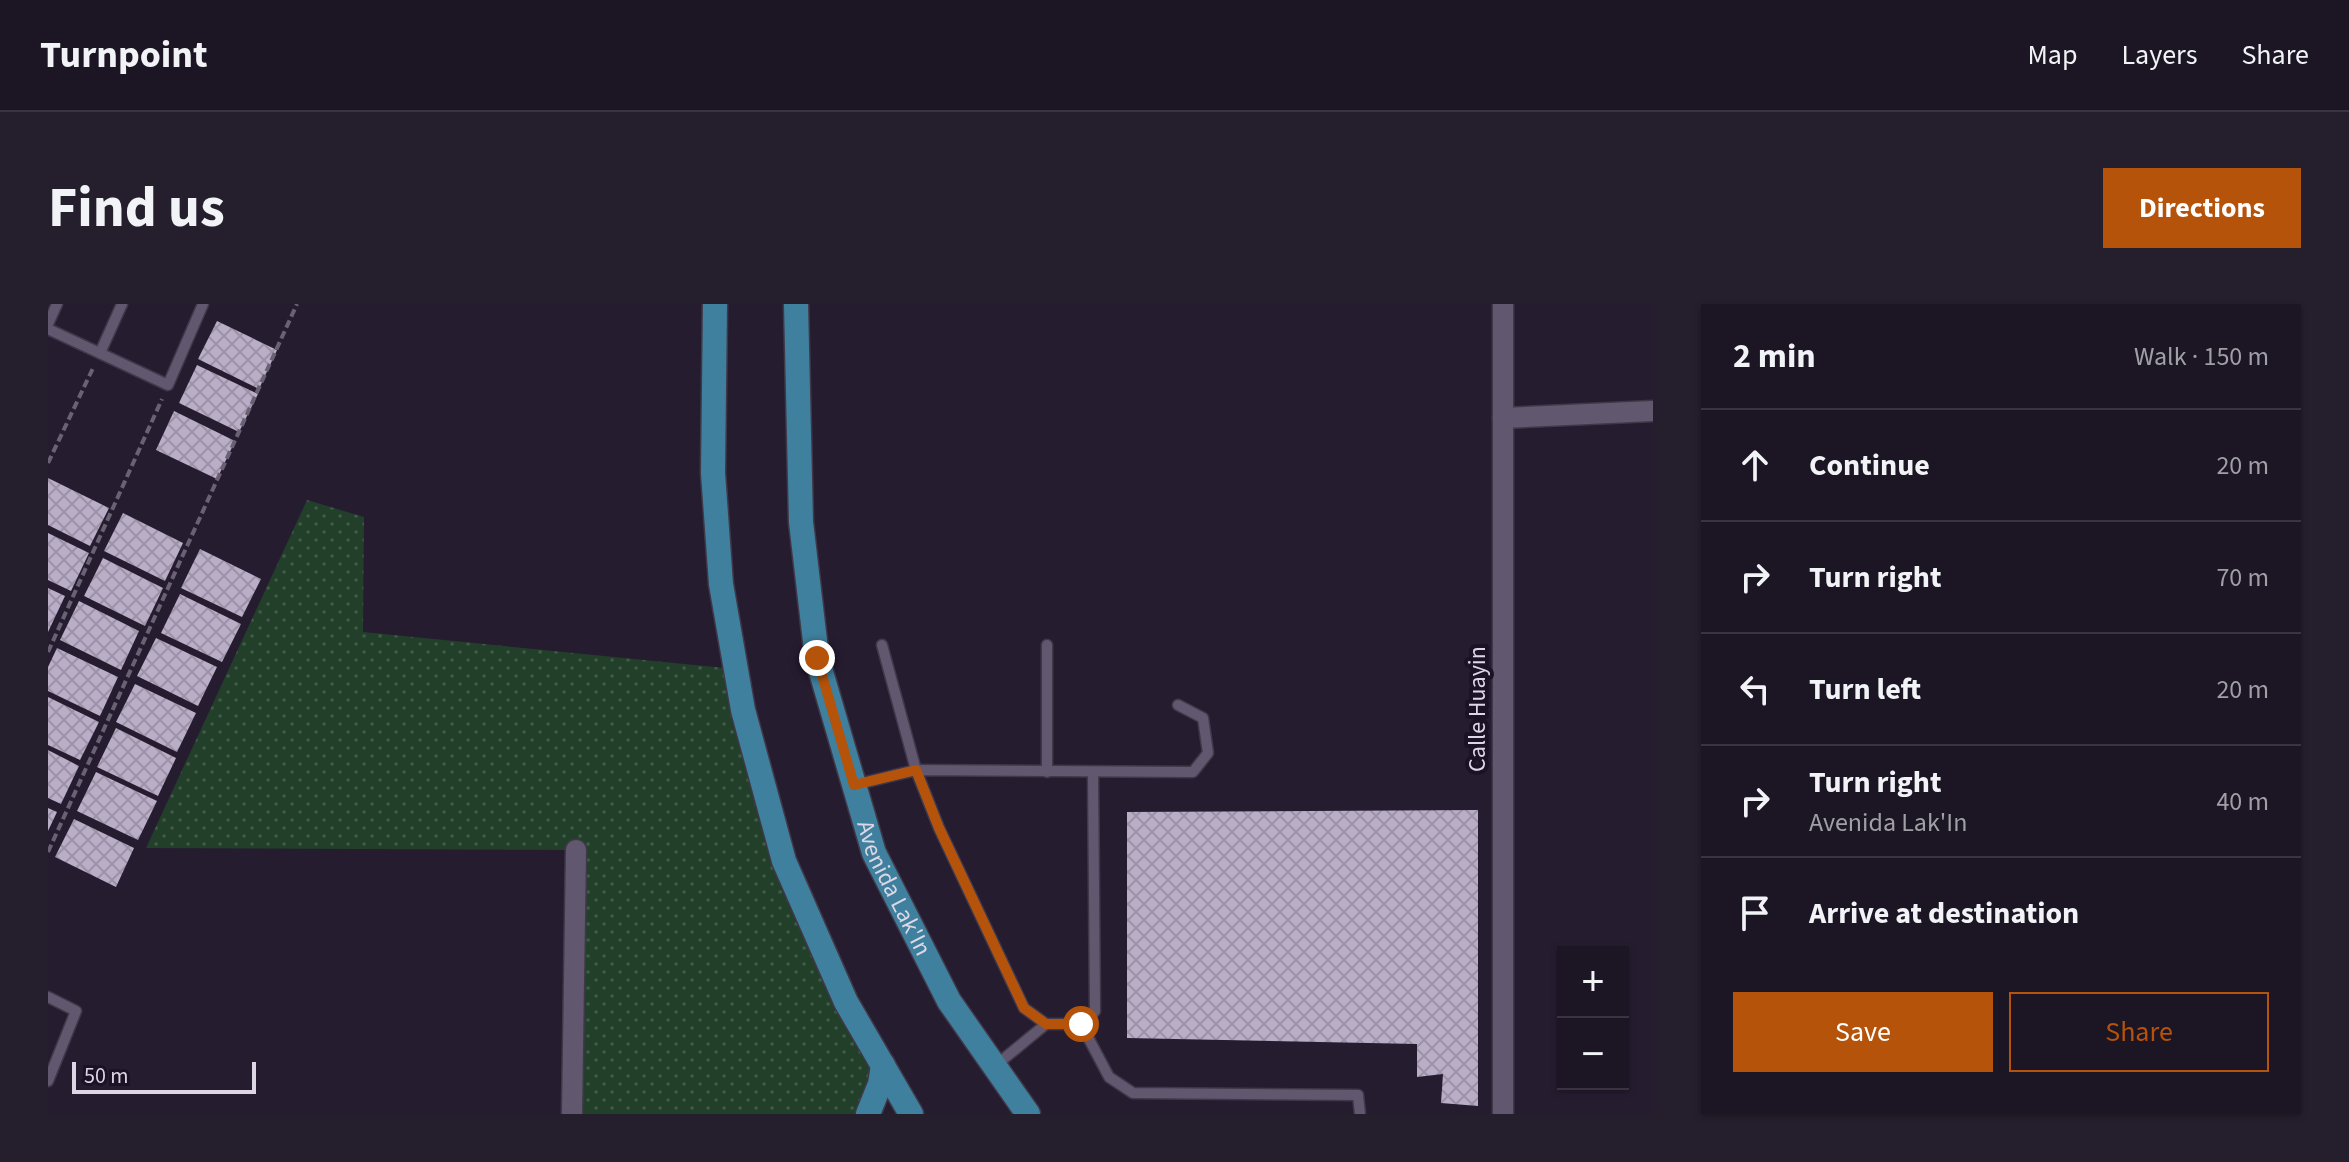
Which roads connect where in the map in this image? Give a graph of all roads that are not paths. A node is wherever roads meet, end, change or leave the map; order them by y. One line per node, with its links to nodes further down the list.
1 (57, 304): 7 (lane)
2 (122, 304): 8 (lane)
3 (203, 304): 8 (lane)
4 (715, 304): 22 (main road)
5 (796, 304): 17 (main road, Avenida Lak'In)
6 (1503, 304): 10 (street, Calle Huayin)
7 (48, 326): 8 (lane)
8 (100, 353)
9 (1653, 411): 10 (street)
10 (1503, 418): 30 (street, Calle Huayin)
11 (882, 645): 14 (lane)
12 (1047, 645): 15 (lane)
13 (1178, 705): 16 (lane)
14 (916, 770): 15 (lane); 17 (lane); 20 (lane)
15 (1047, 772): 16 (lane)
16 (1093, 773): 21 (lane)
17 (854, 785): 23 (main road, Avenida Lak'In)
18 (576, 850): 25 (street)
19 (48, 997): 24 (lane)
20 (1046, 1024): 21 (lane); 23 (lane)
21 (1081, 1024): 29 (lane)
22 (883, 1065): 26 (main road); 27 (main road)
23 (995, 1067): 28 (main road, Avenida Lak'In)
24 (48, 1081)
25 (572, 1114)
26 (868, 1114)
27 (911, 1114)
28 (1028, 1114)
29 (1360, 1114)
30 (1503, 1114)

